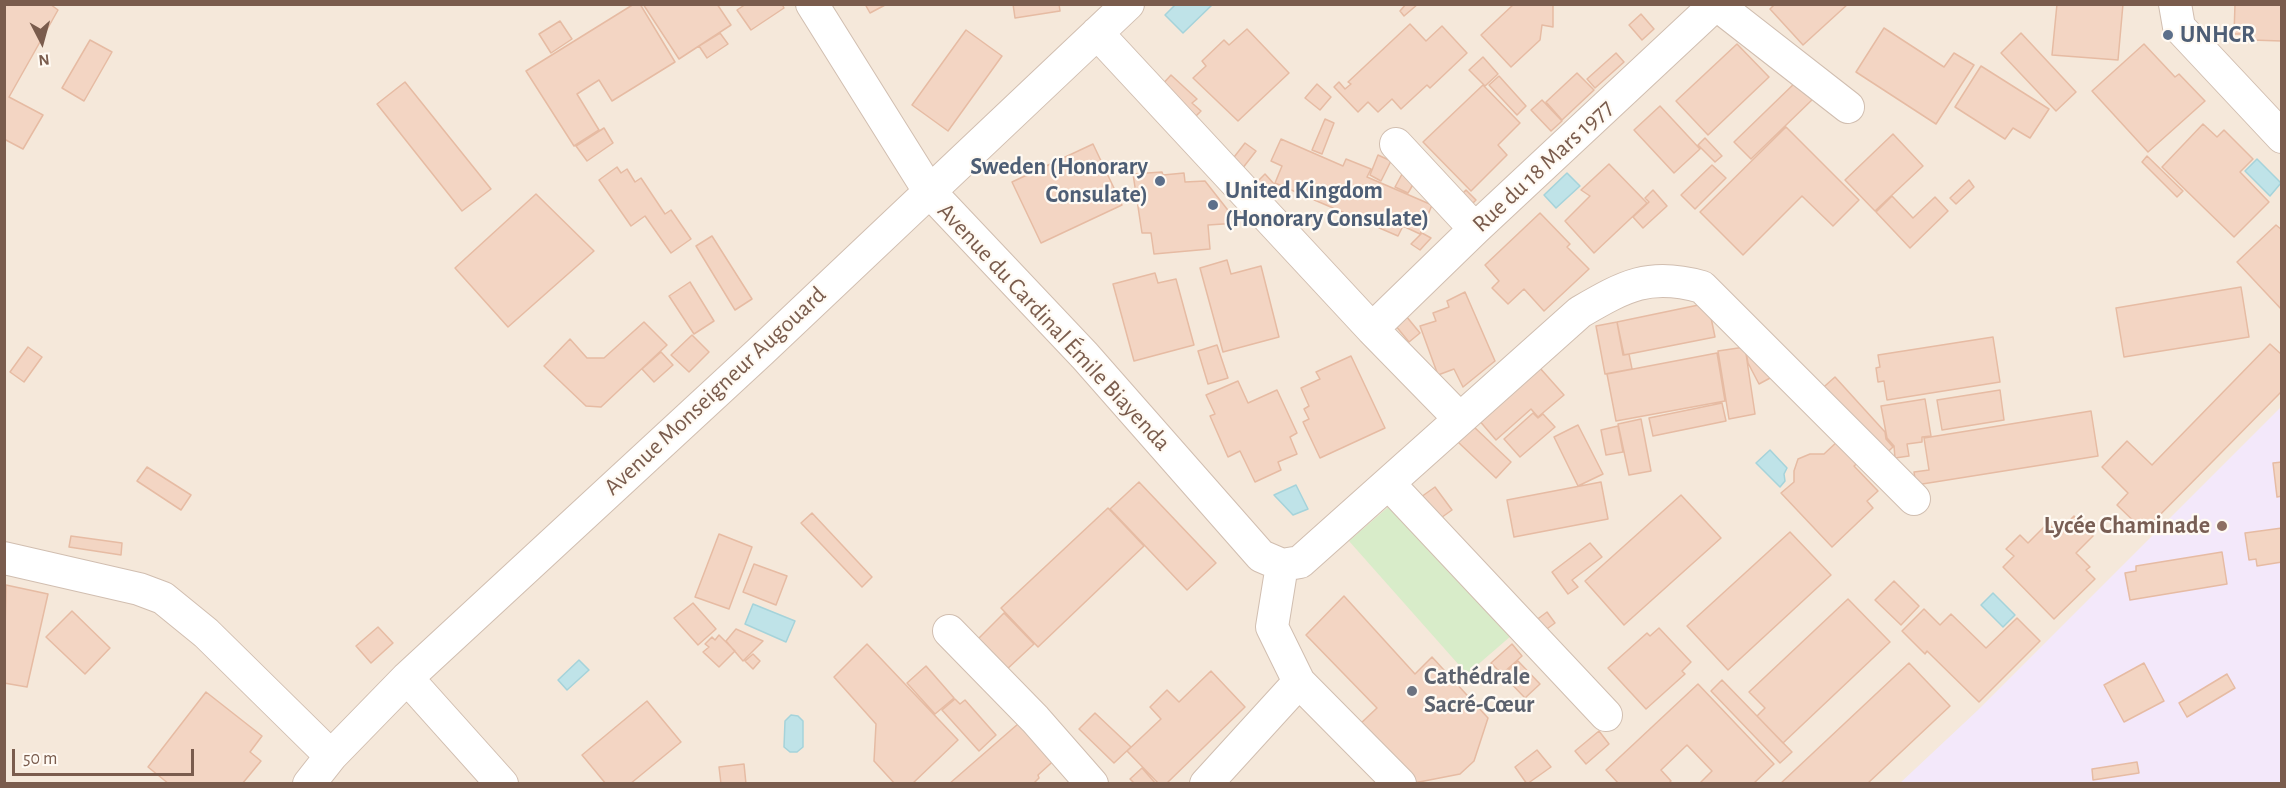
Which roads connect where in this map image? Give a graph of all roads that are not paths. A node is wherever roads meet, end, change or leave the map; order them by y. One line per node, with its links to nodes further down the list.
1 (812, 4): 9 (street, Avenue du Cardinal Émile Biayenda)
2 (1716, 4): 6 (street); 10 (street, Rue du 18 Mars 1977)
3 (2175, 4): 7 (street)
4 (1123, 7): 5 (street, Avenue Monseigneur Augouard)
5 (1097, 33): 9 (street, Avenue Monseigneur Augouard); 11 (street)
6 (1848, 107)
7 (2282, 137)
8 (1396, 144): 10 (street)
9 (929, 191): 16 (street, Avenue du Cardinal Émile Biayenda); 18 (street, Avenue Monseigneur Augouard)
10 (1475, 229): 11 (street, Rue du 18 Mars 1977)
11 (1372, 330): 12 (street)
12 (1459, 418): 13 (street); 14 (street)
13 (1389, 484): 16 (street); 20 (street)
14 (1914, 499)
15 (4, 558): 21 (street)
16 (1282, 565): 19 (street)
17 (949, 631): 22 (street)
18 (407, 678): 21 (street, Avenue Monseigneur Augouard); 24 (street)
19 (1299, 682): 25 (street); 26 (street)
20 (1606, 716)
21 (332, 756): 23 (street, Avenue Monseigneur Augouard)
22 (1083, 780)
23 (309, 783)
24 (502, 783)
25 (1206, 783)
26 (1400, 783)

